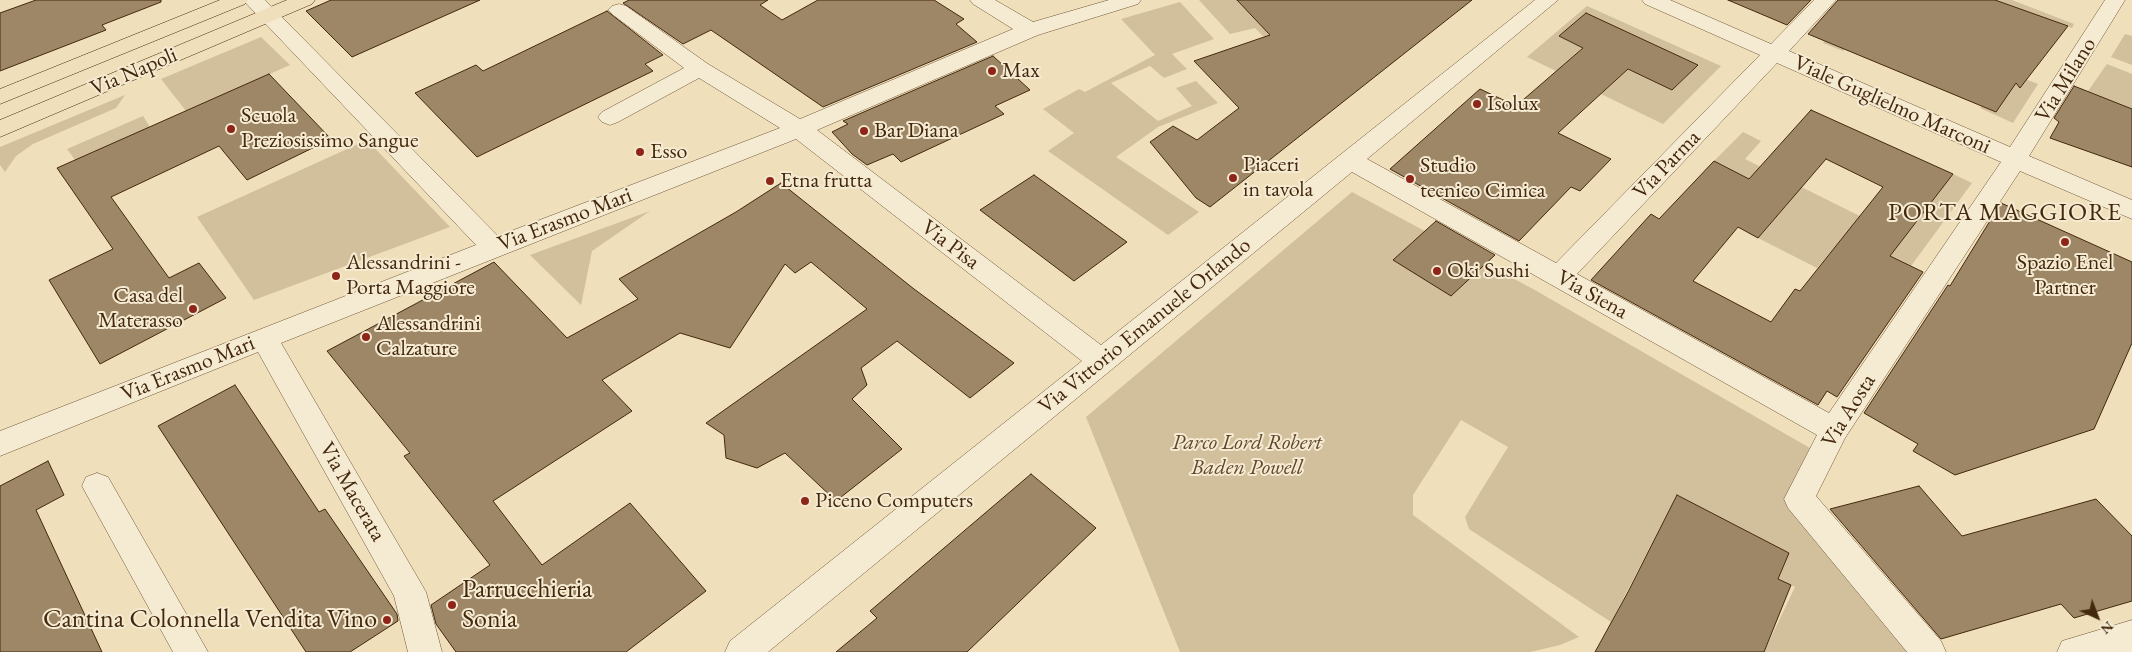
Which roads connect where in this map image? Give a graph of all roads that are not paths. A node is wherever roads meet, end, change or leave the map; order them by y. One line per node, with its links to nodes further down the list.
1 (238, 0): 14 (main road, Via Napoli)
2 (305, 0): 9 (main road, Via Napoli)
3 (980, 0): 11 (street)
4 (1131, 0): 11 (street, Via Erasmo Mari)
5 (1548, 0): 19 (street, Via Vittorio Emanuele Orlando)
6 (1652, 0): 12 (street, Viale Guglielmo Marconi)
7 (1826, 0): 12 (street, Via Parma)
8 (2115, 0): 18 (street, Via Milano)
9 (261, 8): 16 (main road, Via Napoli); 21 (street)
10 (619, 10): 13 (street, Via Pisa)
11 (1030, 30): 17 (street, Via Erasmo Mari)
12 (1775, 54): 18 (street, Viale Guglielmo Marconi); 22 (street, Via Parma)
13 (700, 69): 15 (street); 17 (street, Via Pisa)
14 (0, 97)
15 (610, 118)
16 (0, 128)
17 (799, 129): 21 (street, Via Erasmo Mari); 24 (street, Via Pisa)
18 (2016, 159): 20 (street, Viale Guglielmo Marconi); 25 (street, Via Aosta)
19 (1350, 160): 22 (street, Via Siena); 24 (street, Via Vittorio Emanuele Orlando)
20 (2132, 210)
21 (494, 248): 23 (street, Via Erasmo Mari)
22 (1559, 276): 25 (street, Via Siena)
23 (264, 338): 26 (street, Via Erasmo Mari); 30 (street, Via Macerata)
24 (1102, 361): 31 (street, Via Vittorio Emanuele Orlando)
25 (1834, 430): 32 (street, Via Aosta)
26 (0, 444)
27 (97, 486): 29 (street)
28 (2132, 636): 33 (street)
29 (191, 652)
30 (424, 652)
31 (742, 652)
32 (1929, 652)
33 (2074, 652)

